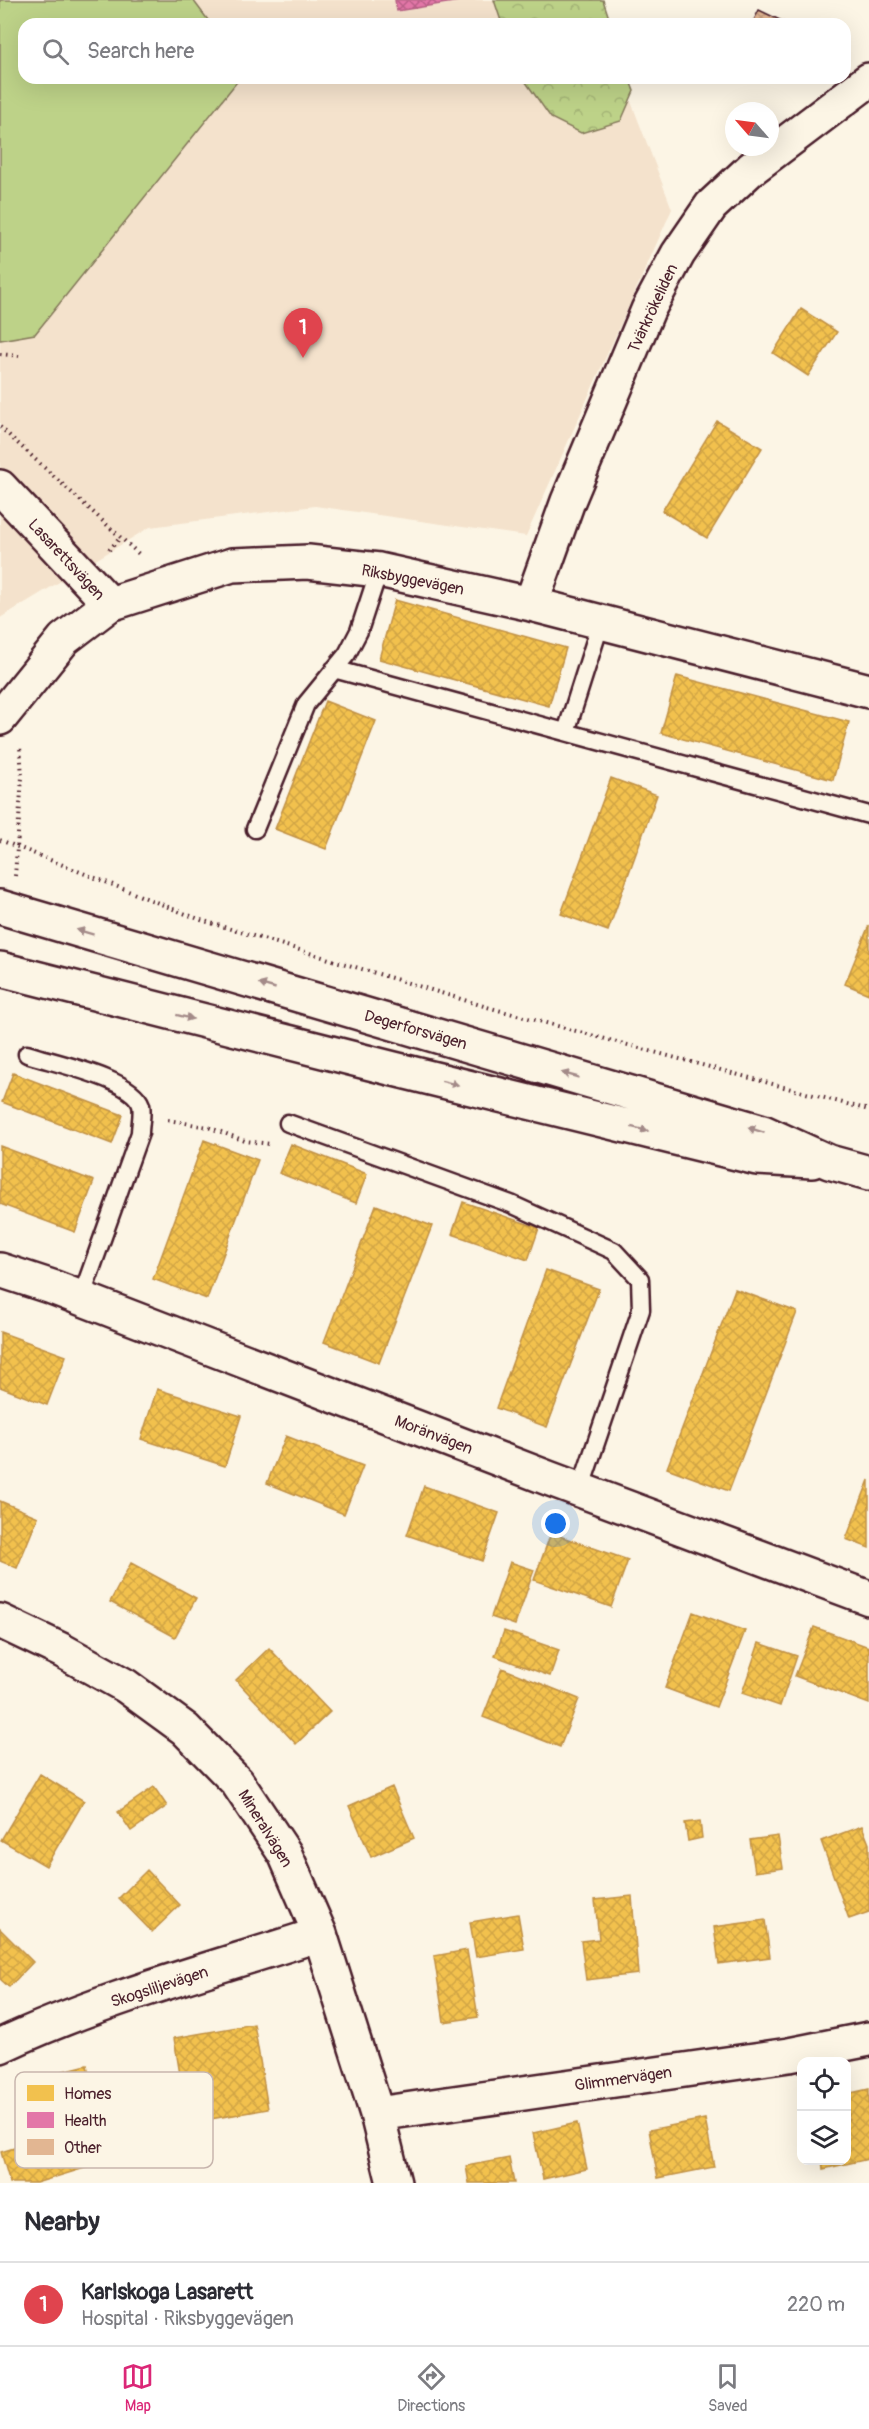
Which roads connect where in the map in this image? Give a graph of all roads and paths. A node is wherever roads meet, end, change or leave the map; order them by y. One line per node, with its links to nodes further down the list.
1 (869, 80): 9 (street, Tvärkrökeliden)
2 (0, 354): 3 (path)
3 (18, 356)
4 (0, 427): 7 (path)
5 (0, 487): 8 (street, Lasarettsvägen)
6 (380, 570): 7 (street, Riksbyggevägen); 9 (street, Riksbyggevägen); 11 (lane)
7 (171, 585): 8 (street, Riksbyggevägen)
8 (110, 604): 13 (street, Riksbyggevägen)
9 (531, 604): 10 (street, Riksbyggevägen)
10 (601, 622): 12 (street, Riksbyggevägen); 14 (lane)
11 (334, 669): 14 (lane); 16 (lane)
12 (869, 691)
13 (7, 709): 18 (path)
14 (566, 732): 15 (lane)
15 (869, 814)
16 (255, 829)
17 (0, 840): 18 (path)
18 (18, 846): 19 (path); 22 (path)
19 (7, 894): 25 (street, Degerforsvägen, one-way to 19)
20 (0, 969): 25 (street, Degerforsvägen, one-way to 25)
21 (27, 1054): 23 (lane)
22 (869, 1110)
23 (141, 1116): 24 (path); 28 (lane)
24 (288, 1124): 29 (lane)
25 (829, 1162): 26 (street, Degerforsvägen)
26 (869, 1173)
27 (0, 1270): 28 (street, Moränvägen)
28 (81, 1298): 29 (street, Moränvägen)
29 (580, 1490): 30 (street, Moränvägen)
30 (869, 1598)
31 (0, 1621): 32 (street, Mineralvägen)
32 (320, 1934): 34 (street, Skogsliljevägen); 35 (street, Mineralvägen)
33 (869, 2039): 35 (street, Glimmervägen)
34 (0, 2046)
35 (377, 2114): 36 (street, Mineralvägen)
36 (394, 2183)

